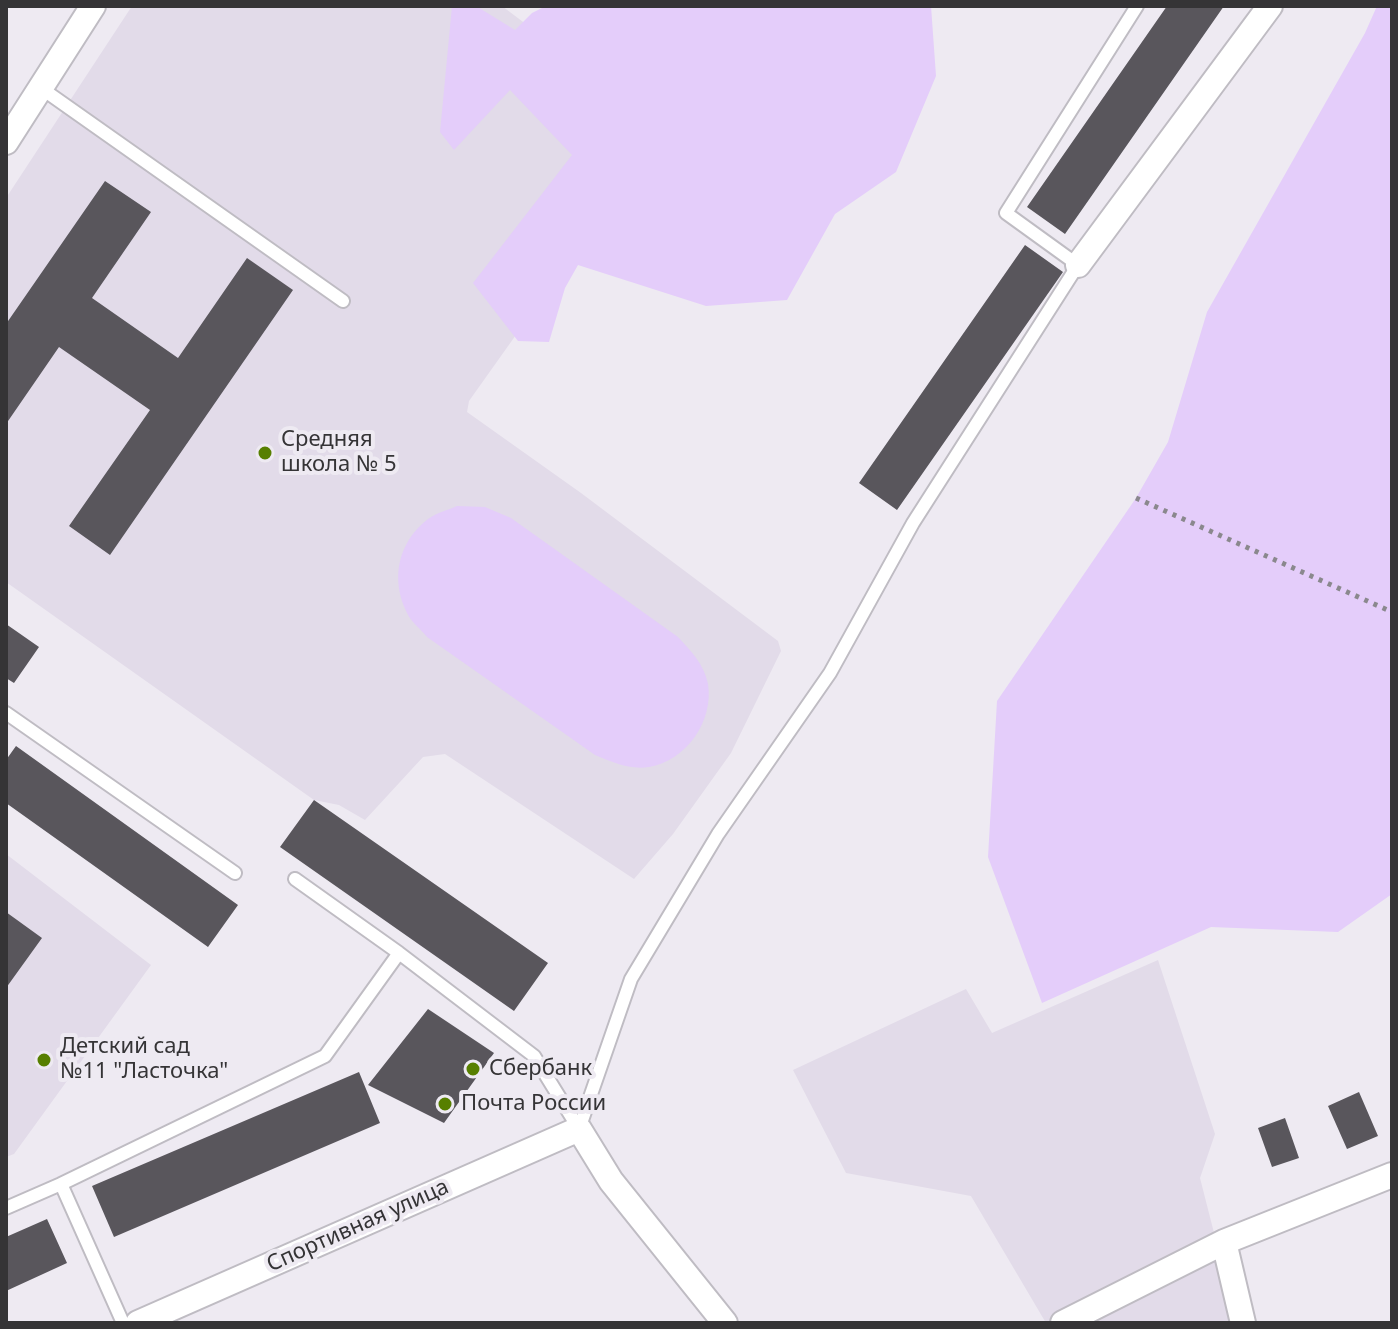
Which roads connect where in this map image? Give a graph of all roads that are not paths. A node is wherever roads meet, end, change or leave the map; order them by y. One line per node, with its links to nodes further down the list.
1 (93, 6): 4 (street)
2 (1137, 6): 6 (lane)
3 (1270, 6): 6 (street)
4 (41, 88): 5 (street); 7 (lane)
5 (6, 142)
6 (1078, 265): 12 (lane)
7 (343, 301)
8 (6, 713): 9 (lane)
9 (235, 873)
10 (295, 879): 11 (lane)
11 (399, 953): 12 (lane); 14 (lane)
12 (579, 1129): 18 (street, Спортивная улица); 19 (street)
13 (1392, 1175): 16 (street)
14 (61, 1184): 15 (lane); 17 (lane)
15 (6, 1208)
16 (1224, 1242): 20 (street); 21 (street)
17 (123, 1323)
18 (138, 1323)
19 (725, 1323)
20 (1063, 1323)
21 (1243, 1323)

